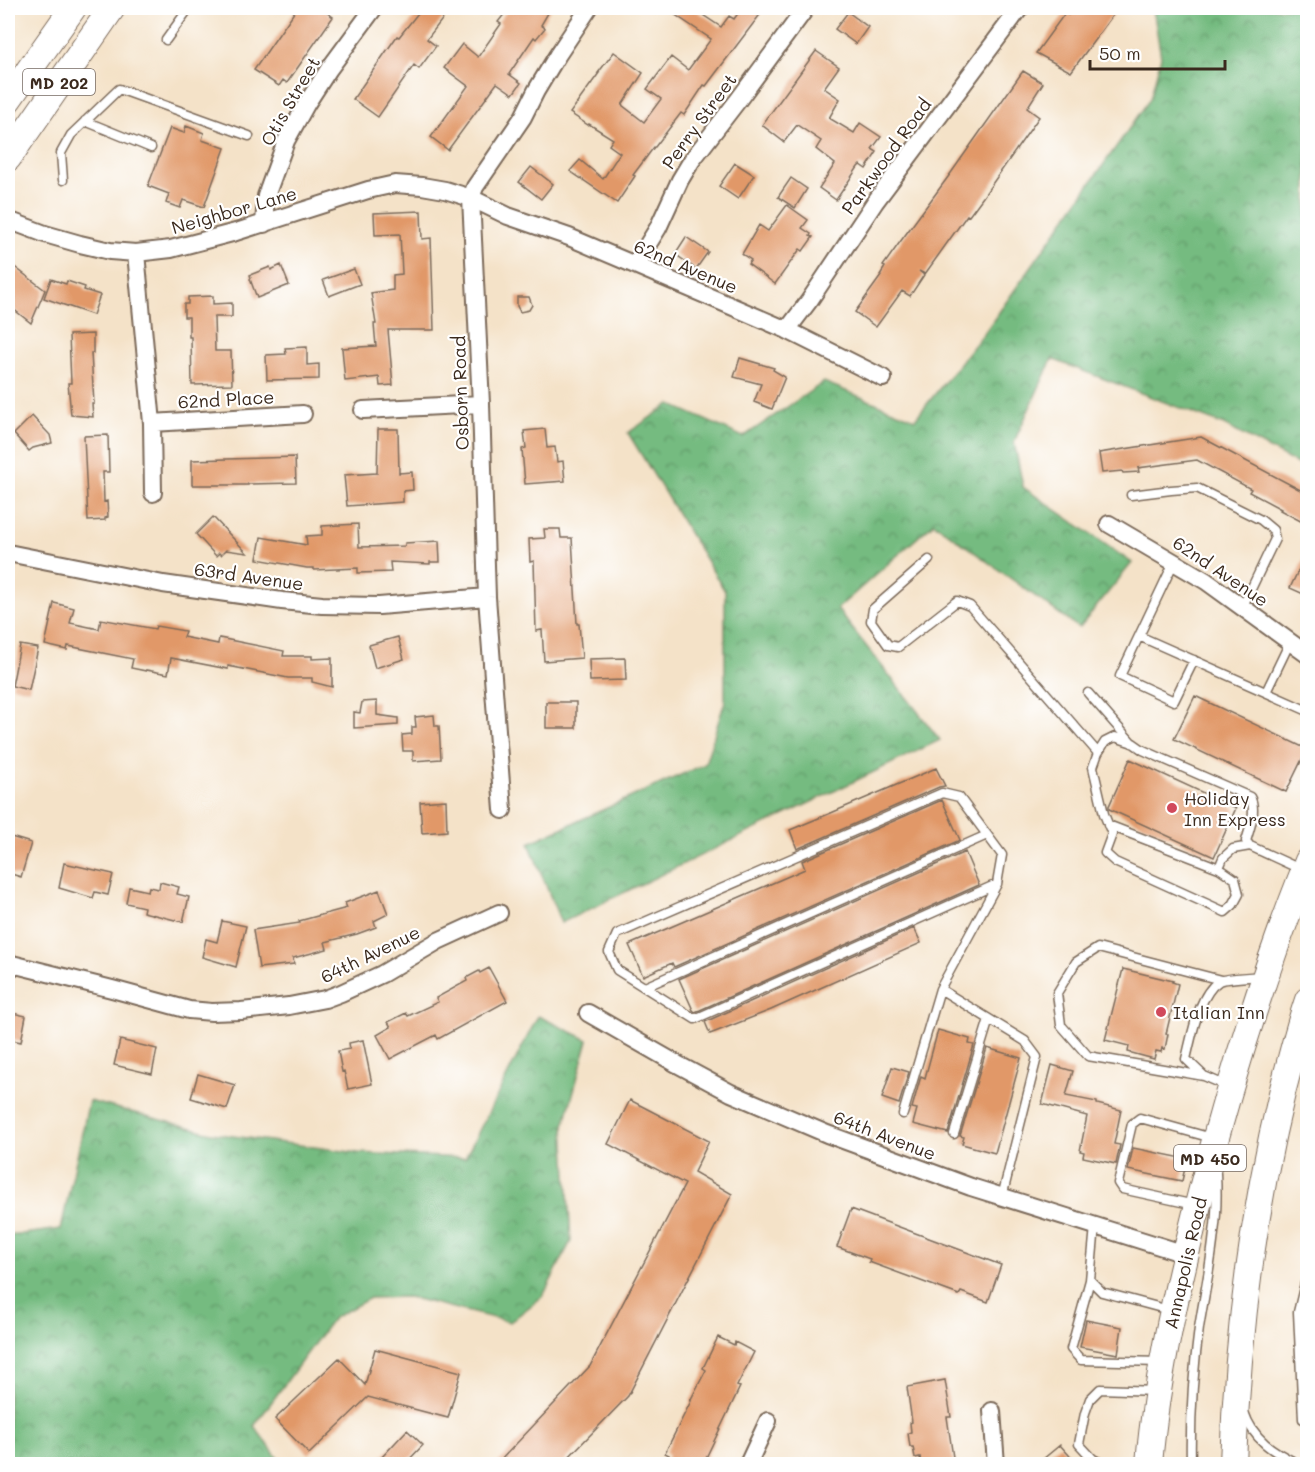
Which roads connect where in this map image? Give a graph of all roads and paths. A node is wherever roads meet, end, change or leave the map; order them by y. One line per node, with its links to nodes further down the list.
1 (73, 8): 9 (main road, MD 202)
2 (112, 8): 13 (main road, MD 202)
3 (189, 8): 8 (lane)
4 (374, 8): 17 (street, Otis Street)
5 (589, 8): 15 (street)
6 (806, 8): 19 (street, Perry Street)
7 (1020, 8): 20 (street, Parkwood Road)
8 (166, 40)
9 (8, 100)
10 (85, 121): 11 (lane); 12 (lane); 14 (lane)
11 (249, 136)
12 (152, 148)
13 (8, 158)
14 (63, 180)
15 (471, 198): 17 (street, Neighbor Lane); 19 (street, 62nd Avenue); 22 (street, Osborn Road)
16 (8, 220): 18 (street, Neighbor Lane)
17 (264, 224): 18 (street, Neighbor Lane)
18 (136, 253): 25 (street)
19 (635, 264): 20 (street, 62nd Avenue)
20 (787, 330): 21 (street, 62nd Avenue)
21 (883, 378)
22 (481, 404): 23 (street); 32 (street, Osborn Road)
23 (363, 410)
24 (303, 414): 25 (street, 62nd Place)
25 (152, 423): 26 (street)
26 (153, 493)
27 (1131, 495): 33 (lane)
28 (1109, 525): 31 (street, 62nd Avenue)
29 (8, 553): 32 (street, 63rd Avenue)
30 (929, 560): 42 (lane)
31 (1174, 562): 33 (street, 62nd Avenue); 34 (lane)
32 (487, 597): 43 (street, Osborn Road)
33 (1242, 608): 35 (street, 62nd Avenue)
34 (1139, 636): 37 (lane); 37 (lane)
35 (1290, 642): 36 (street, 62nd Avenue); 38 (lane)
36 (1308, 655)
37 (1194, 660): 38 (lane)
38 (1266, 692): 40 (lane)
39 (1088, 693): 41 (lane)
40 (1308, 711)
41 (1133, 743): 42 (lane); 46 (lane)
42 (1098, 753): 44 (lane)
43 (503, 810)
44 (1108, 825): 48 (lane); 48 (lane)
45 (987, 835): 49 (lane); 54 (lane); 54 (lane)
46 (1250, 846): 47 (lane); 48 (lane)
47 (1306, 866): 52 (main road, Annapolis Road / MD 450)
48 (1219, 868)
49 (997, 884): 54 (lane); 55 (lane)
50 (499, 913): 51 (street, 64th Avenue)
51 (8, 963)
52 (1265, 976): 53 (lane); 60 (main road, Annapolis Road / MD 450)
53 (1221, 980): 59 (lane); 59 (lane)
54 (645, 987)
55 (940, 989): 58 (lane); 61 (lane)
56 (1308, 1000): 74 (main road, MD 450)
57 (588, 1013): 64 (street, 64th Avenue)
58 (989, 1019): 62 (lane); 64 (lane)
59 (1204, 1076): 60 (lane)
60 (1230, 1088): 63 (main road, Annapolis Road / MD 450)
61 (903, 1114)
62 (954, 1134)
63 (1215, 1141): 65 (main road, Annapolis Road / MD 450); 65 (lane); 82 (lane)
64 (1002, 1197): 66 (street, 64th Avenue)
65 (1198, 1205): 67 (main road, Annapolis Road / MD 450)
66 (1095, 1226): 67 (street, 64th Avenue); 69 (lane)
67 (1185, 1254): 70 (main road, Annapolis Road / MD 450)
68 (1308, 1271): 71 (lane)
69 (1090, 1280): 70 (lane); 72 (lane)
70 (1173, 1311): 72 (main road, Annapolis Road / MD 450)
71 (1303, 1312): 77 (lane)
72 (1163, 1362): 73 (main road, Annapolis Road / MD 450)
73 (1159, 1391): 80 (lane); 81 (main road, Annapolis Road / MD 450)
74 (1237, 1392): 83 (main road, MD 450); 84 (lane)
75 (992, 1411): 79 (street)
76 (768, 1421): 78 (street)
77 (1308, 1421)
78 (748, 1464)
79 (996, 1464)
80 (1103, 1464)
81 (1149, 1464)
82 (1191, 1464)
83 (1233, 1464)
84 (1298, 1464)

